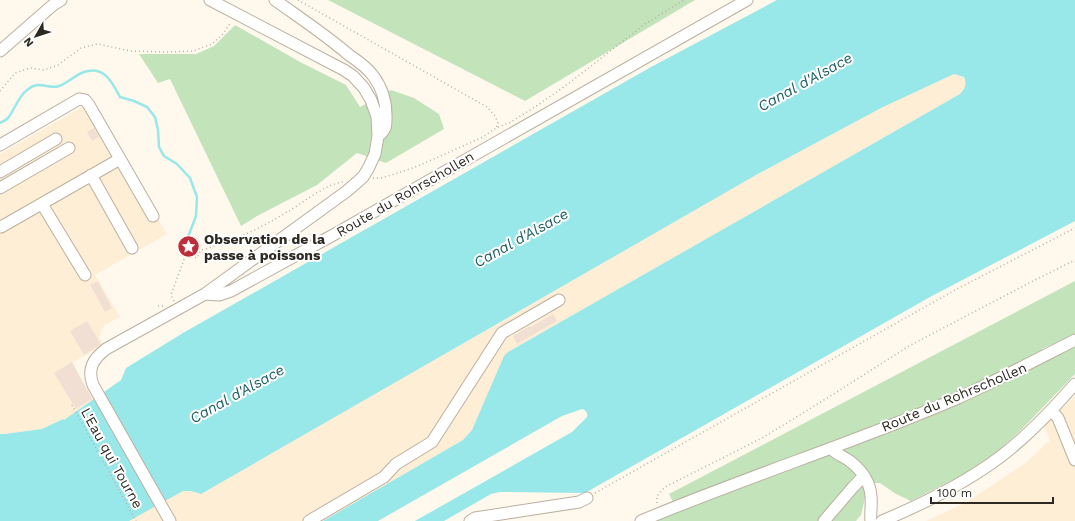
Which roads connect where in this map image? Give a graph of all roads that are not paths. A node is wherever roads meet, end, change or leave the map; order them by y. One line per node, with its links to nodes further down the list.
1 (61, 0): 5 (street)
2 (210, 0): 7 (street)
3 (275, 0): 6 (street)
4 (747, 0): 21 (street, Route du Rohrschollen)
5 (0, 51)
6 (363, 66): 7 (street); 8 (street)
7 (353, 76): 8 (street)
8 (378, 136): 21 (street)
9 (56, 139): 13 (street)
10 (0, 145): 12 (street)
11 (69, 148): 15 (street)
12 (120, 159): 14 (street); 17 (street)
13 (0, 172)
14 (91, 175): 16 (street); 19 (street)
15 (0, 188)
16 (42, 204): 18 (street); 20 (street)
17 (153, 216)
18 (1, 227)
19 (132, 248)
20 (85, 276)
21 (204, 294): 31 (street, Route du Rohrschollen)
22 (559, 300): 32 (street)
23 (1075, 340): 26 (street, Route du Rohrschollen)
24 (1075, 384): 25 (street)
25 (1051, 410): 27 (street); 38 (street)
26 (831, 448): 28 (street); 35 (street, Route du Rohrschollen)
27 (1075, 460)
28 (864, 476): 36 (street); 37 (street)
29 (587, 498): 30 (street)
30 (524, 511): 33 (street); 34 (street)
31 (168, 517)
32 (308, 521)
33 (470, 521)
34 (505, 521)
35 (641, 521)
36 (824, 521)
37 (871, 521)
38 (882, 521)

